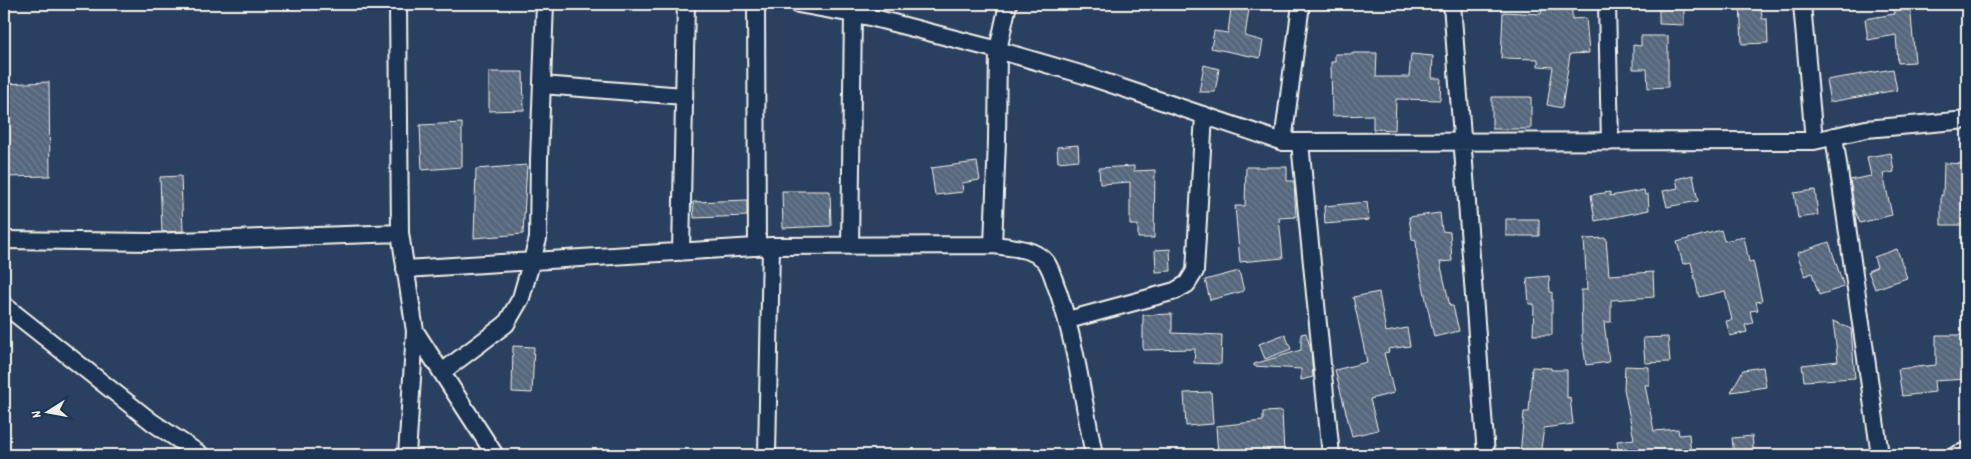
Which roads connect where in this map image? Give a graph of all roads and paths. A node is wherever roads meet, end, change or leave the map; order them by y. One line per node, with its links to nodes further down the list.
1 (398, 4): 24 (street)
2 (546, 4): 14 (street)
3 (686, 4): 15 (street)
4 (756, 4): 28 (street)
5 (798, 4): 12 (street)
6 (1008, 4): 13 (street)
7 (1301, 4): 21 (street)
8 (1452, 4): 19 (street)
9 (1607, 4): 22 (street)
10 (1802, 4): 20 (street)
11 (870, 10): 12 (street); 13 (street)
12 (853, 14): 27 (street)
13 (998, 50): 16 (street); 26 (street)
14 (542, 85): 15 (street); 30 (street)
15 (684, 96): 29 (street)
16 (1204, 115): 21 (street); 33 (street)
17 (1967, 120): 18 (street)
18 (1834, 136): 20 (street); 44 (street)
19 (1464, 141): 22 (street); 23 (street); 43 (street)
20 (1814, 141): 22 (street)
21 (1283, 142): 23 (street)
22 (1610, 142)
23 (1300, 143): 42 (street)
24 (400, 234): 25 (street); 31 (street)
25 (4, 240)
26 (992, 245): 27 (street); 33 (street)
27 (850, 246): 28 (street)
28 (764, 247): 29 (street); 40 (street)
29 (681, 252): 30 (street)
30 (531, 262): 31 (street); 35 (street)
31 (405, 269): 34 (street)
32 (4, 305): 37 (street)
33 (1068, 320): 41 (street)
34 (415, 331): 35 (street); 38 (street)
35 (442, 372): 39 (street)
36 (1967, 451): 45 (street)
37 (201, 455)
38 (407, 455)
39 (495, 455)
40 (767, 455)
41 (1094, 455)
42 (1331, 455)
43 (1486, 455)
44 (1880, 455)
45 (1956, 455)

